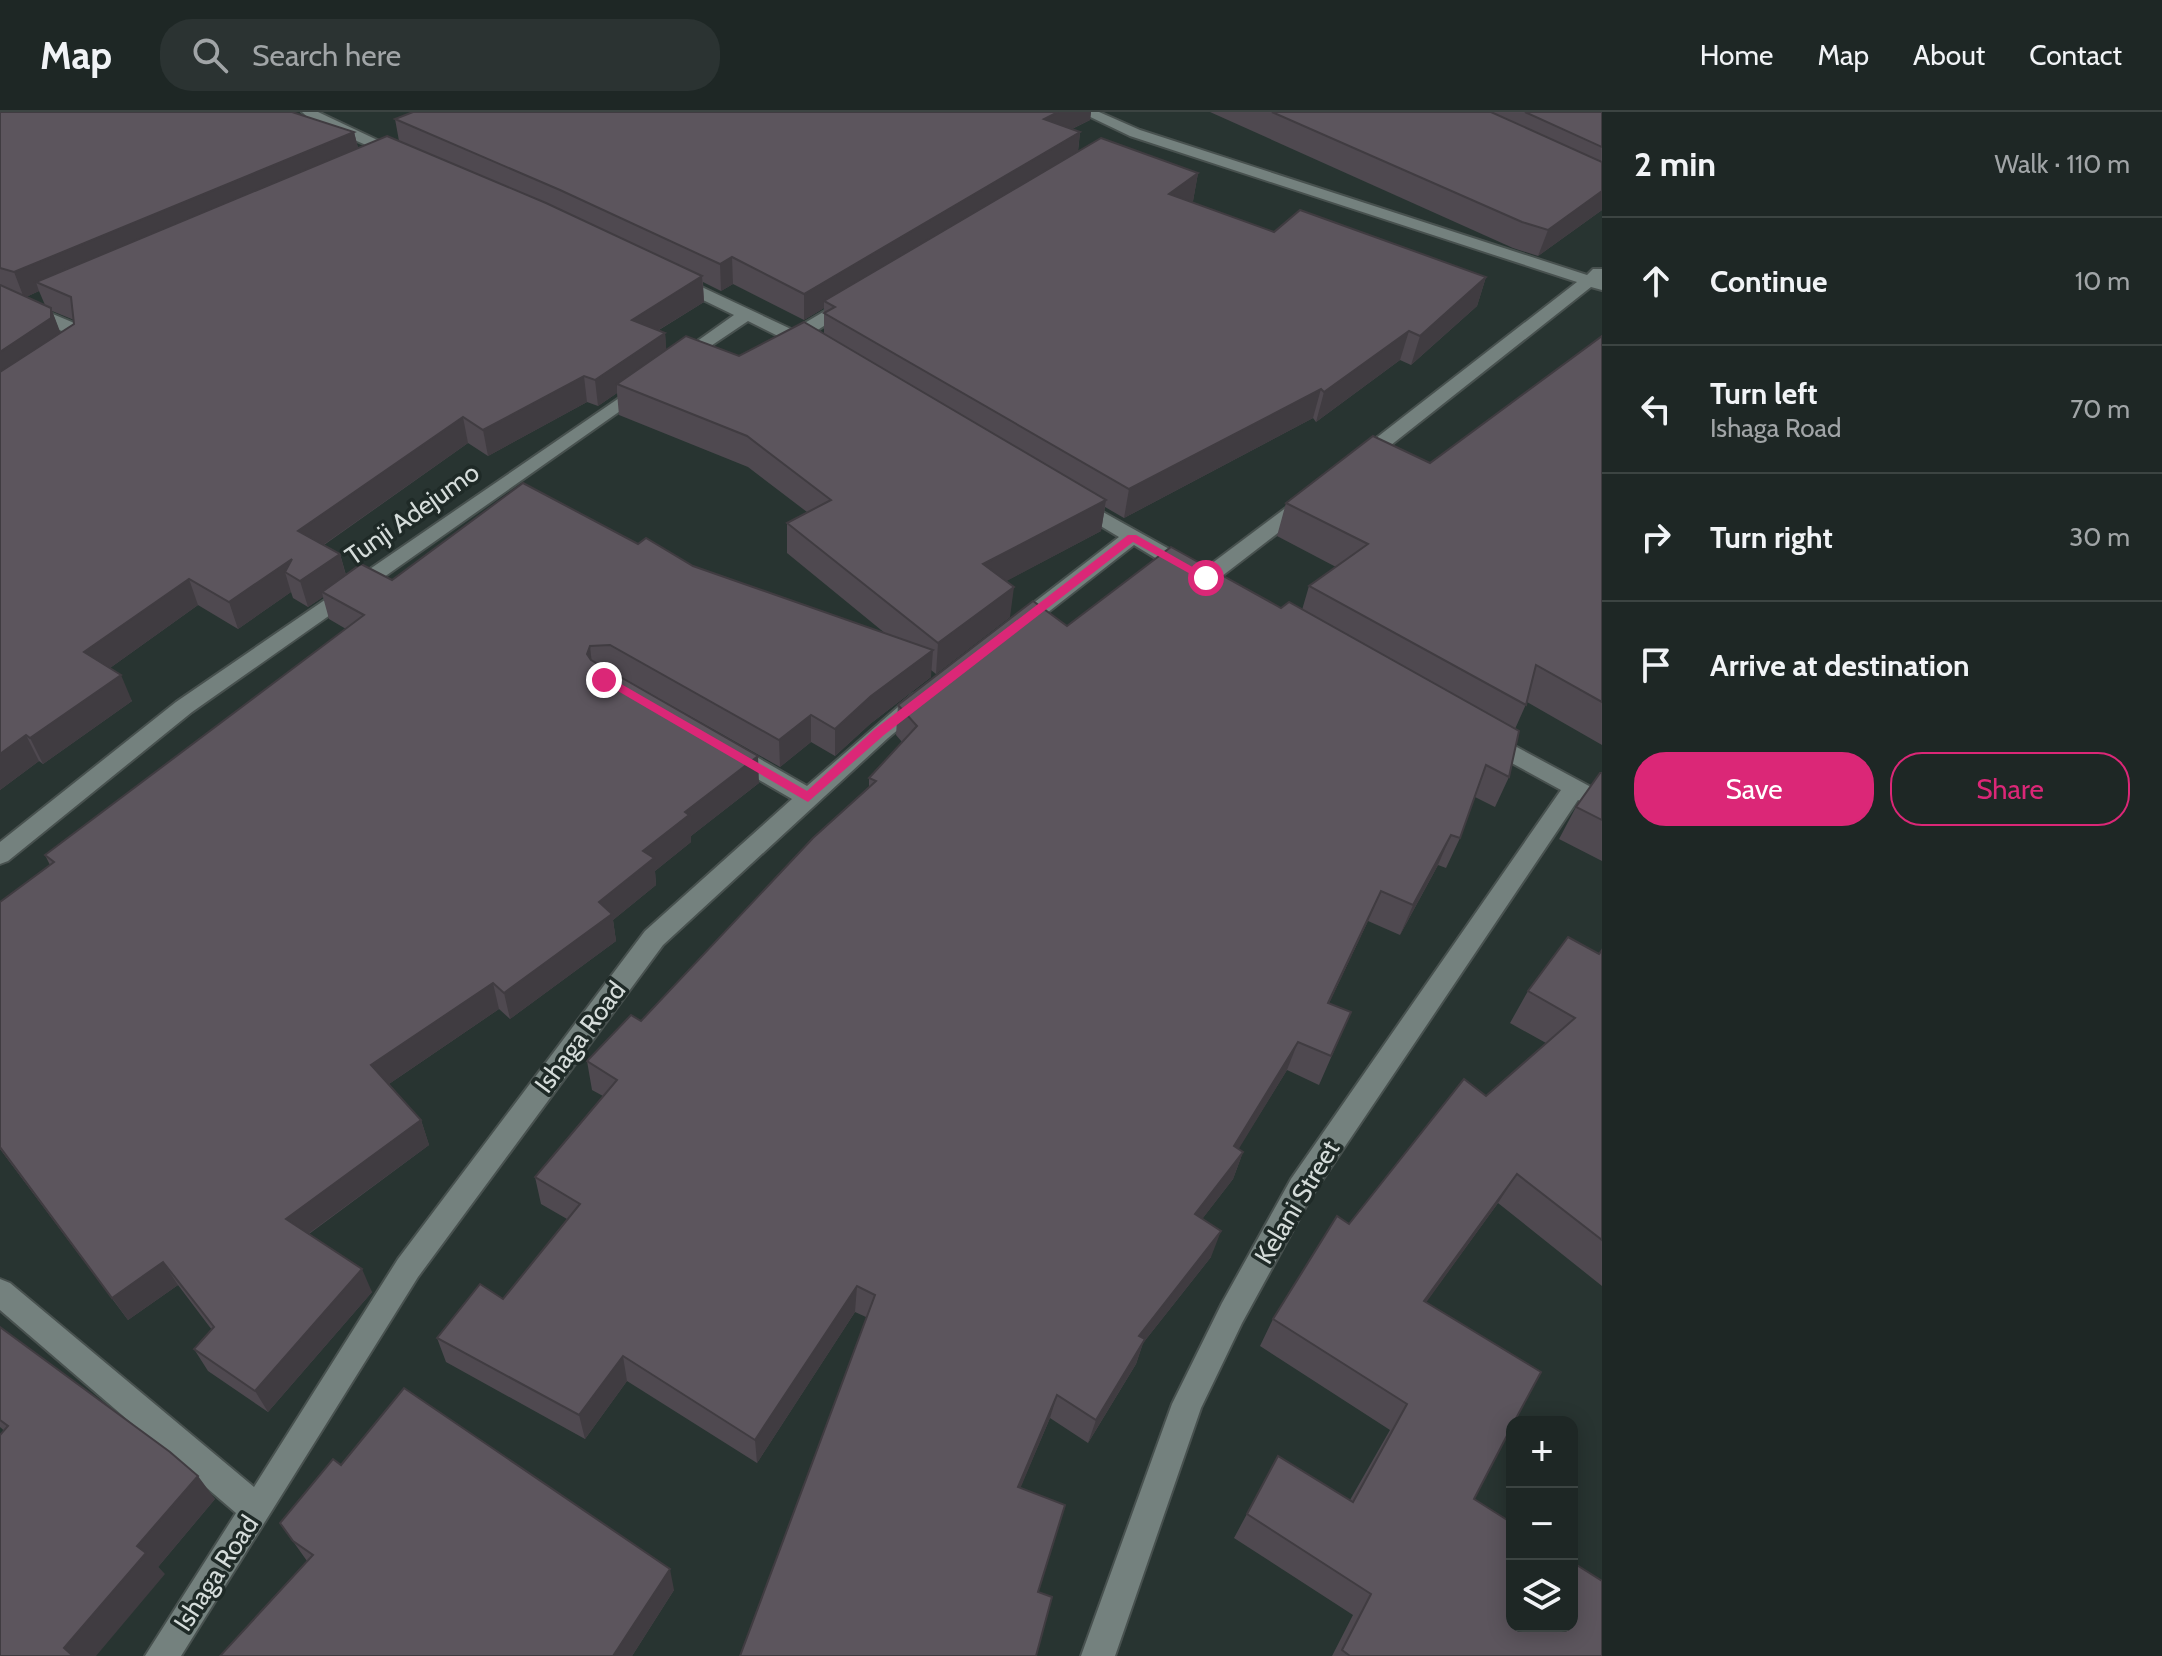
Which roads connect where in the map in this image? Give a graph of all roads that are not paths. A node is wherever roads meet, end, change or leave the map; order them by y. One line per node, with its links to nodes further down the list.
1 (309, 112): 3 (street)
2 (1087, 112): 7 (street)
3 (392, 151): 4 (street); 5 (street)
4 (363, 163)
5 (419, 163)
6 (651, 268): 10 (street)
7 (1598, 279): 14 (street)
8 (863, 295): 11 (street)
9 (0, 297): 13 (street)
10 (747, 314): 11 (street); 25 (street, Tunji Adejumo)
11 (796, 336): 12 (street)
12 (836, 360)
13 (49, 366)
14 (1343, 473)
15 (1318, 492): 17 (street)
16 (1065, 497): 17 (street)
17 (1132, 537): 18 (street)
18 (993, 644)
19 (943, 683): 23 (street, Ishaga Road)
20 (1465, 726): 22 (street)
21 (713, 743): 23 (street)
22 (1574, 789): 24 (street); 29 (street, Kelani Street)
23 (808, 797): 27 (street, Ishaga Road)
24 (1602, 803)
25 (0, 855)
26 (0, 1292): 27 (street)
27 (257, 1510): 28 (street, Ishaga Road)
28 (162, 1656)
29 (1098, 1656)

